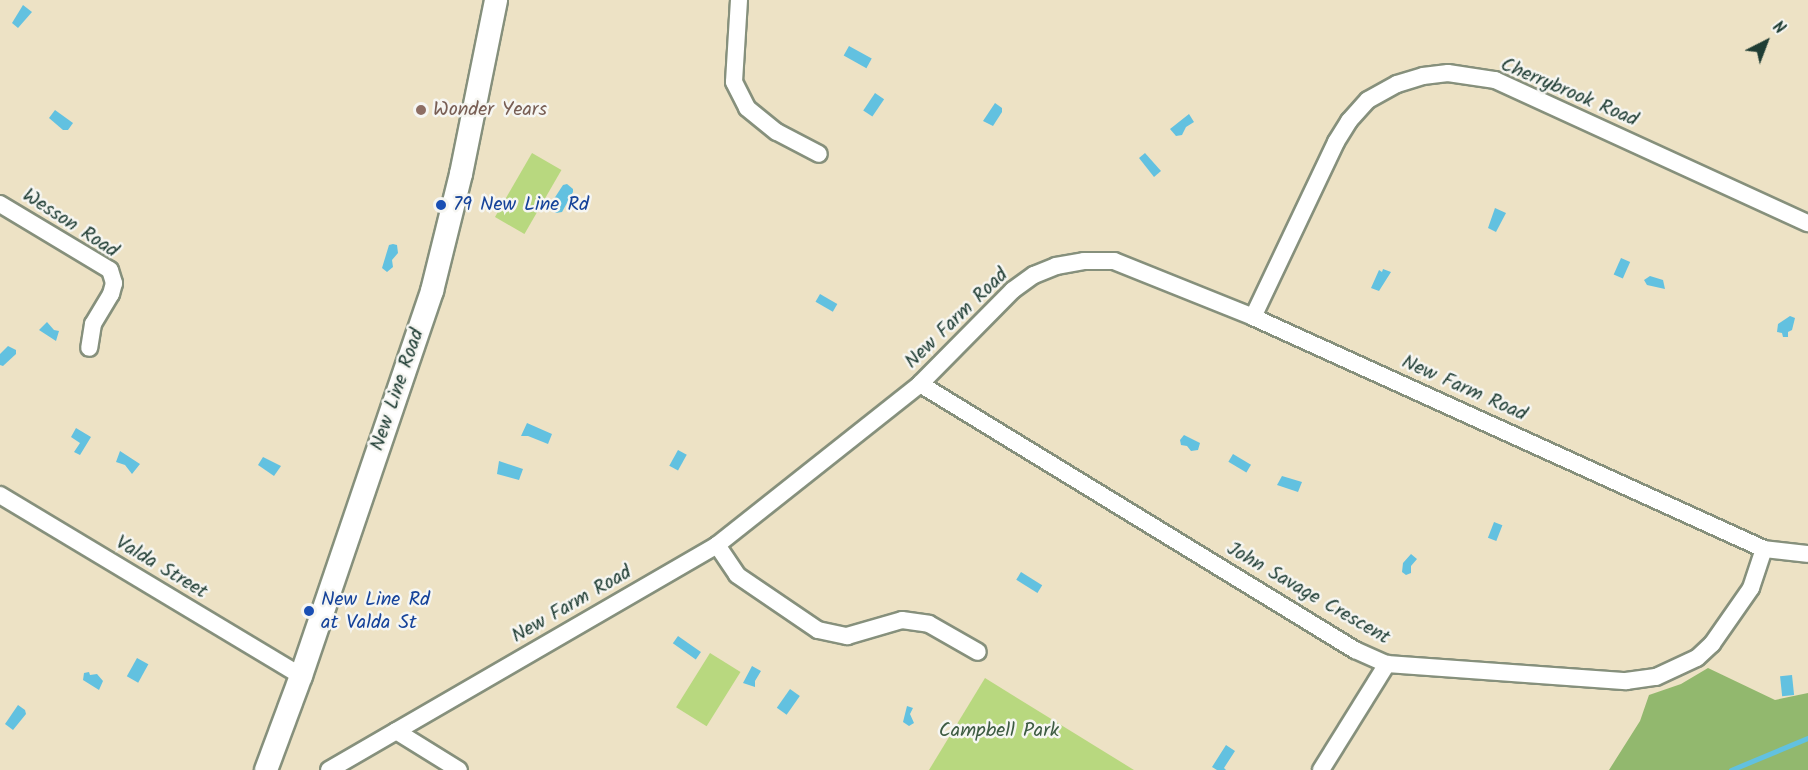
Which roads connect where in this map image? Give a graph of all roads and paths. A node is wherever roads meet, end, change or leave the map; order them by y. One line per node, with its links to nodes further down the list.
1 (496, 0): 15 (main road, New Line Road)
2 (739, 0): 3 (street)
3 (819, 154)
4 (0, 204): 7 (street, Wesson Road)
5 (1808, 223): 6 (street, Cherrybrook Road)
6 (1253, 317): 8 (street, New Farm Road); 11 (street, New Farm Road)
7 (88, 348)
8 (921, 384): 10 (street, New Farm Road); 14 (street, John Savage Crescent)
9 (0, 495): 15 (street, Valda Street)
10 (717, 545): 13 (street); 16 (street, New Farm Road)
11 (1764, 549): 12 (street, New Farm Road); 14 (street, John Savage Crescent)
12 (1808, 554)
13 (978, 652)
14 (1387, 664): 20 (street)
15 (301, 676): 17 (main road, New Line Road)
16 (396, 731): 18 (street, New Farm Road); 19 (street)
17 (266, 770)
18 (329, 770)
19 (459, 770)
20 (1321, 770)

